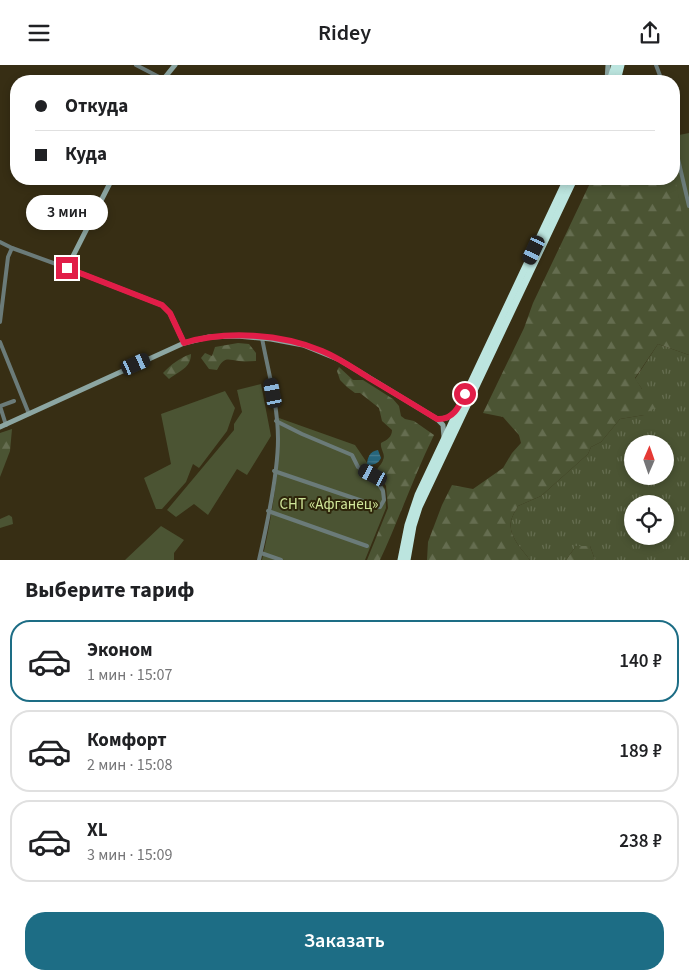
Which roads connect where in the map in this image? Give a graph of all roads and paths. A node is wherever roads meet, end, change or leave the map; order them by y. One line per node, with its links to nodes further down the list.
1 (136, 65): 3 (street)
2 (175, 65): 4 (street)
3 (154, 75)
4 (167, 75)
5 (680, 167): 9 (street)
6 (109, 185): 12 (street)
7 (564, 185): 18 (highway)
8 (571, 185): 31 (highway)
9 (689, 206)
10 (0, 242): 11 (street)
11 (12, 249): 12 (street); 13 (street)
12 (67, 268): 16 (street)
13 (0, 321)
14 (262, 338): 16 (street); 20 (street); 21 (street)
15 (0, 342): 19 (street)
16 (184, 343): 19 (street)
17 (14, 401): 22 (street)
18 (457, 411): 20 (street); 23 (highway)
19 (30, 414): 22 (street)
20 (437, 419): 23 (street)
21 (276, 421): 24 (street); 24 (street)
22 (3, 426)
23 (444, 438): 30 (highway)
24 (274, 471): 25 (street)
25 (268, 511): 26 (street); 27 (street)
26 (367, 546)
27 (261, 553): 28 (street); 29 (street)
28 (259, 560)
29 (281, 560)
30 (401, 560)
31 (407, 560)

